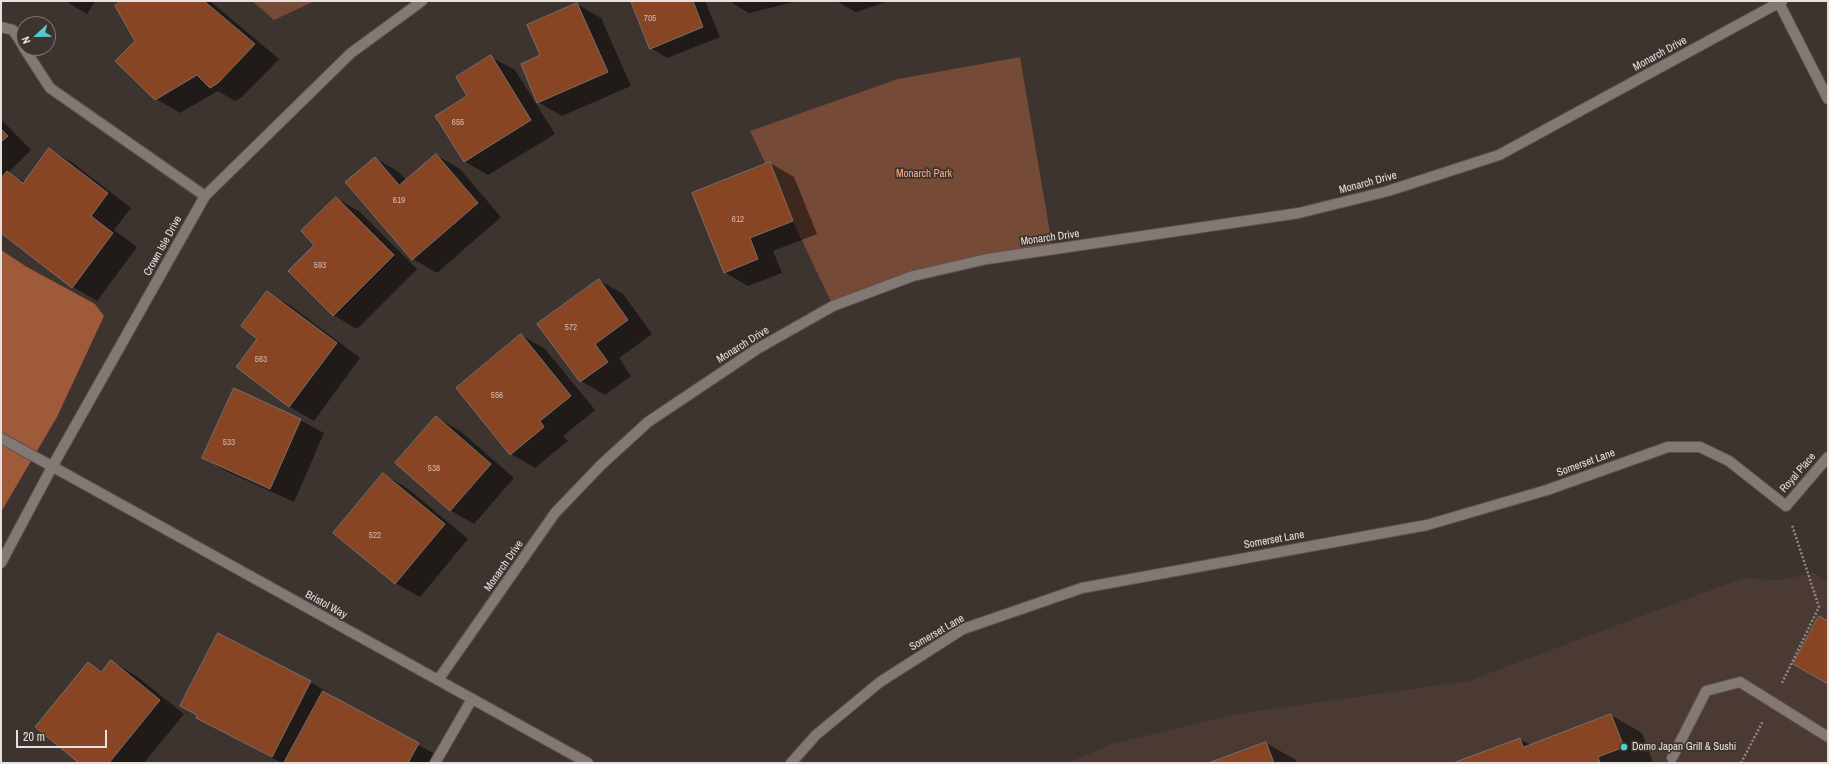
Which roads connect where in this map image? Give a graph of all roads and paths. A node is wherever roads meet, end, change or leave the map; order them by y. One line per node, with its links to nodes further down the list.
1 (422, 1): 7 (street, Crown Isle Drive)
2 (1780, 2): 6 (street); 13 (street, Monarch Drive)
3 (1, 27): 4 (street)
4 (16, 35)
5 (29, 56): 7 (street)
6 (1828, 99)
7 (205, 196): 10 (street, Crown Isle Drive)
8 (1, 438): 10 (street, Bristol Way)
9 (1828, 457): 11 (street, Royal Place)
10 (52, 467): 12 (street, Crown Isle Drive); 13 (street, Bristol Way)
11 (1786, 506): 15 (path); 20 (street, Somerset Lane)
12 (1, 563)
13 (438, 680): 14 (street, Bristol Way)
14 (472, 699): 18 (street); 19 (street, Bristol Way)
15 (1772, 702): 16 (street); 17 (street); 22 (path)
16 (1828, 737)
17 (1670, 761): 21 (street)
18 (435, 763)
19 (588, 763)
20 (791, 763)
21 (1681, 763)
22 (1741, 763)

